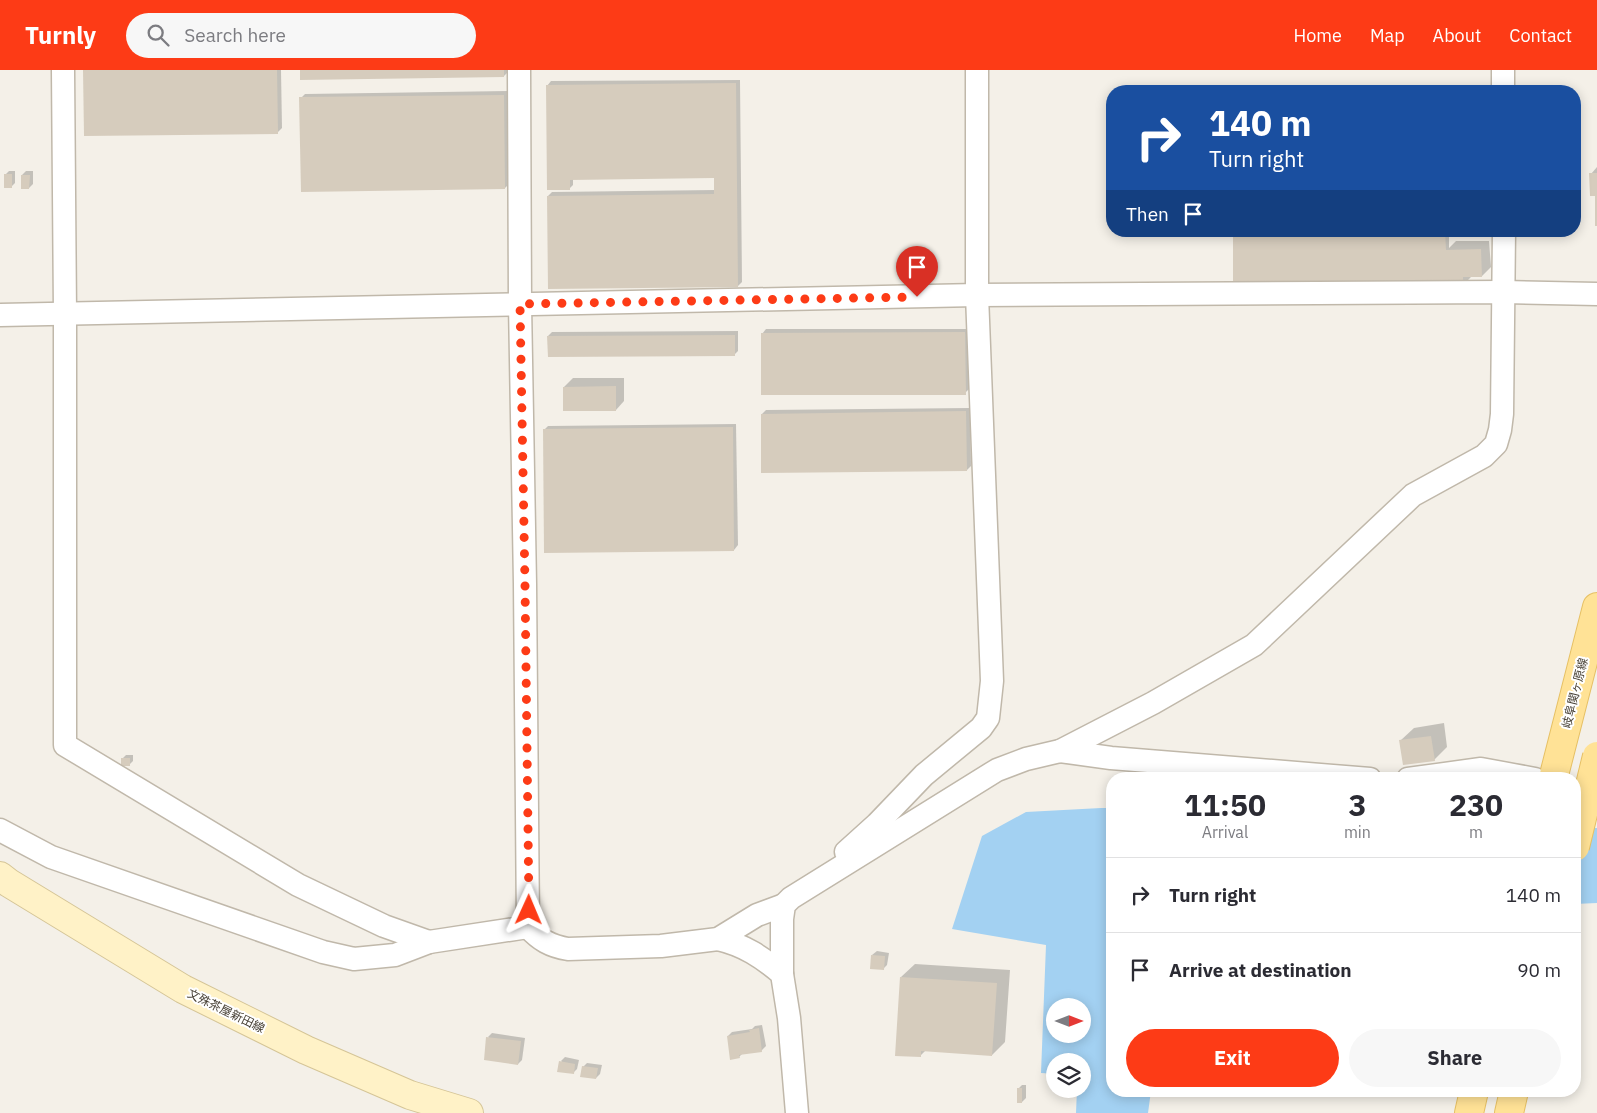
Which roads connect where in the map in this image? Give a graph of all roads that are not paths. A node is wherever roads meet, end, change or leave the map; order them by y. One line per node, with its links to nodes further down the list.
1 (63, 70): 11 (street)
2 (519, 70): 10 (street)
3 (977, 70): 9 (street)
4 (1503, 70): 5 (street)
5 (1503, 85)
6 (1504, 237): 7 (street)
7 (1504, 292): 8 (street); 9 (street); 14 (street)
8 (1597, 294)
9 (977, 296): 10 (street); 25 (street)
10 (520, 304): 11 (street); 27 (street)
11 (65, 314): 12 (street); 29 (street)
12 (0, 315)
13 (1597, 607): 19 (main road, 岐阜関ヶ原線)
14 (1060, 751): 16 (street); 25 (street)
15 (1597, 756): 22 (main road, bridge)
16 (1284, 772)
17 (1459, 772): 18 (street)
18 (1497, 772)
19 (1555, 772)
20 (1581, 787): 21 (street)
21 (1597, 790)
22 (1581, 822)
23 (0, 830): 29 (street)
24 (0, 876): 33 (main road, 文殊茶屋新田線)
25 (820, 880): 26 (street)
26 (784, 905): 28 (street); 30 (street)
27 (528, 927): 28 (street); 29 (street)
28 (718, 939): 30 (street)
29 (429, 942)
30 (782, 974): 34 (street)
31 (1473, 1097): 35 (main road)
32 (1513, 1097): 36 (main road)
33 (469, 1113)
34 (797, 1113)
35 (1469, 1113)
36 (1509, 1113)

